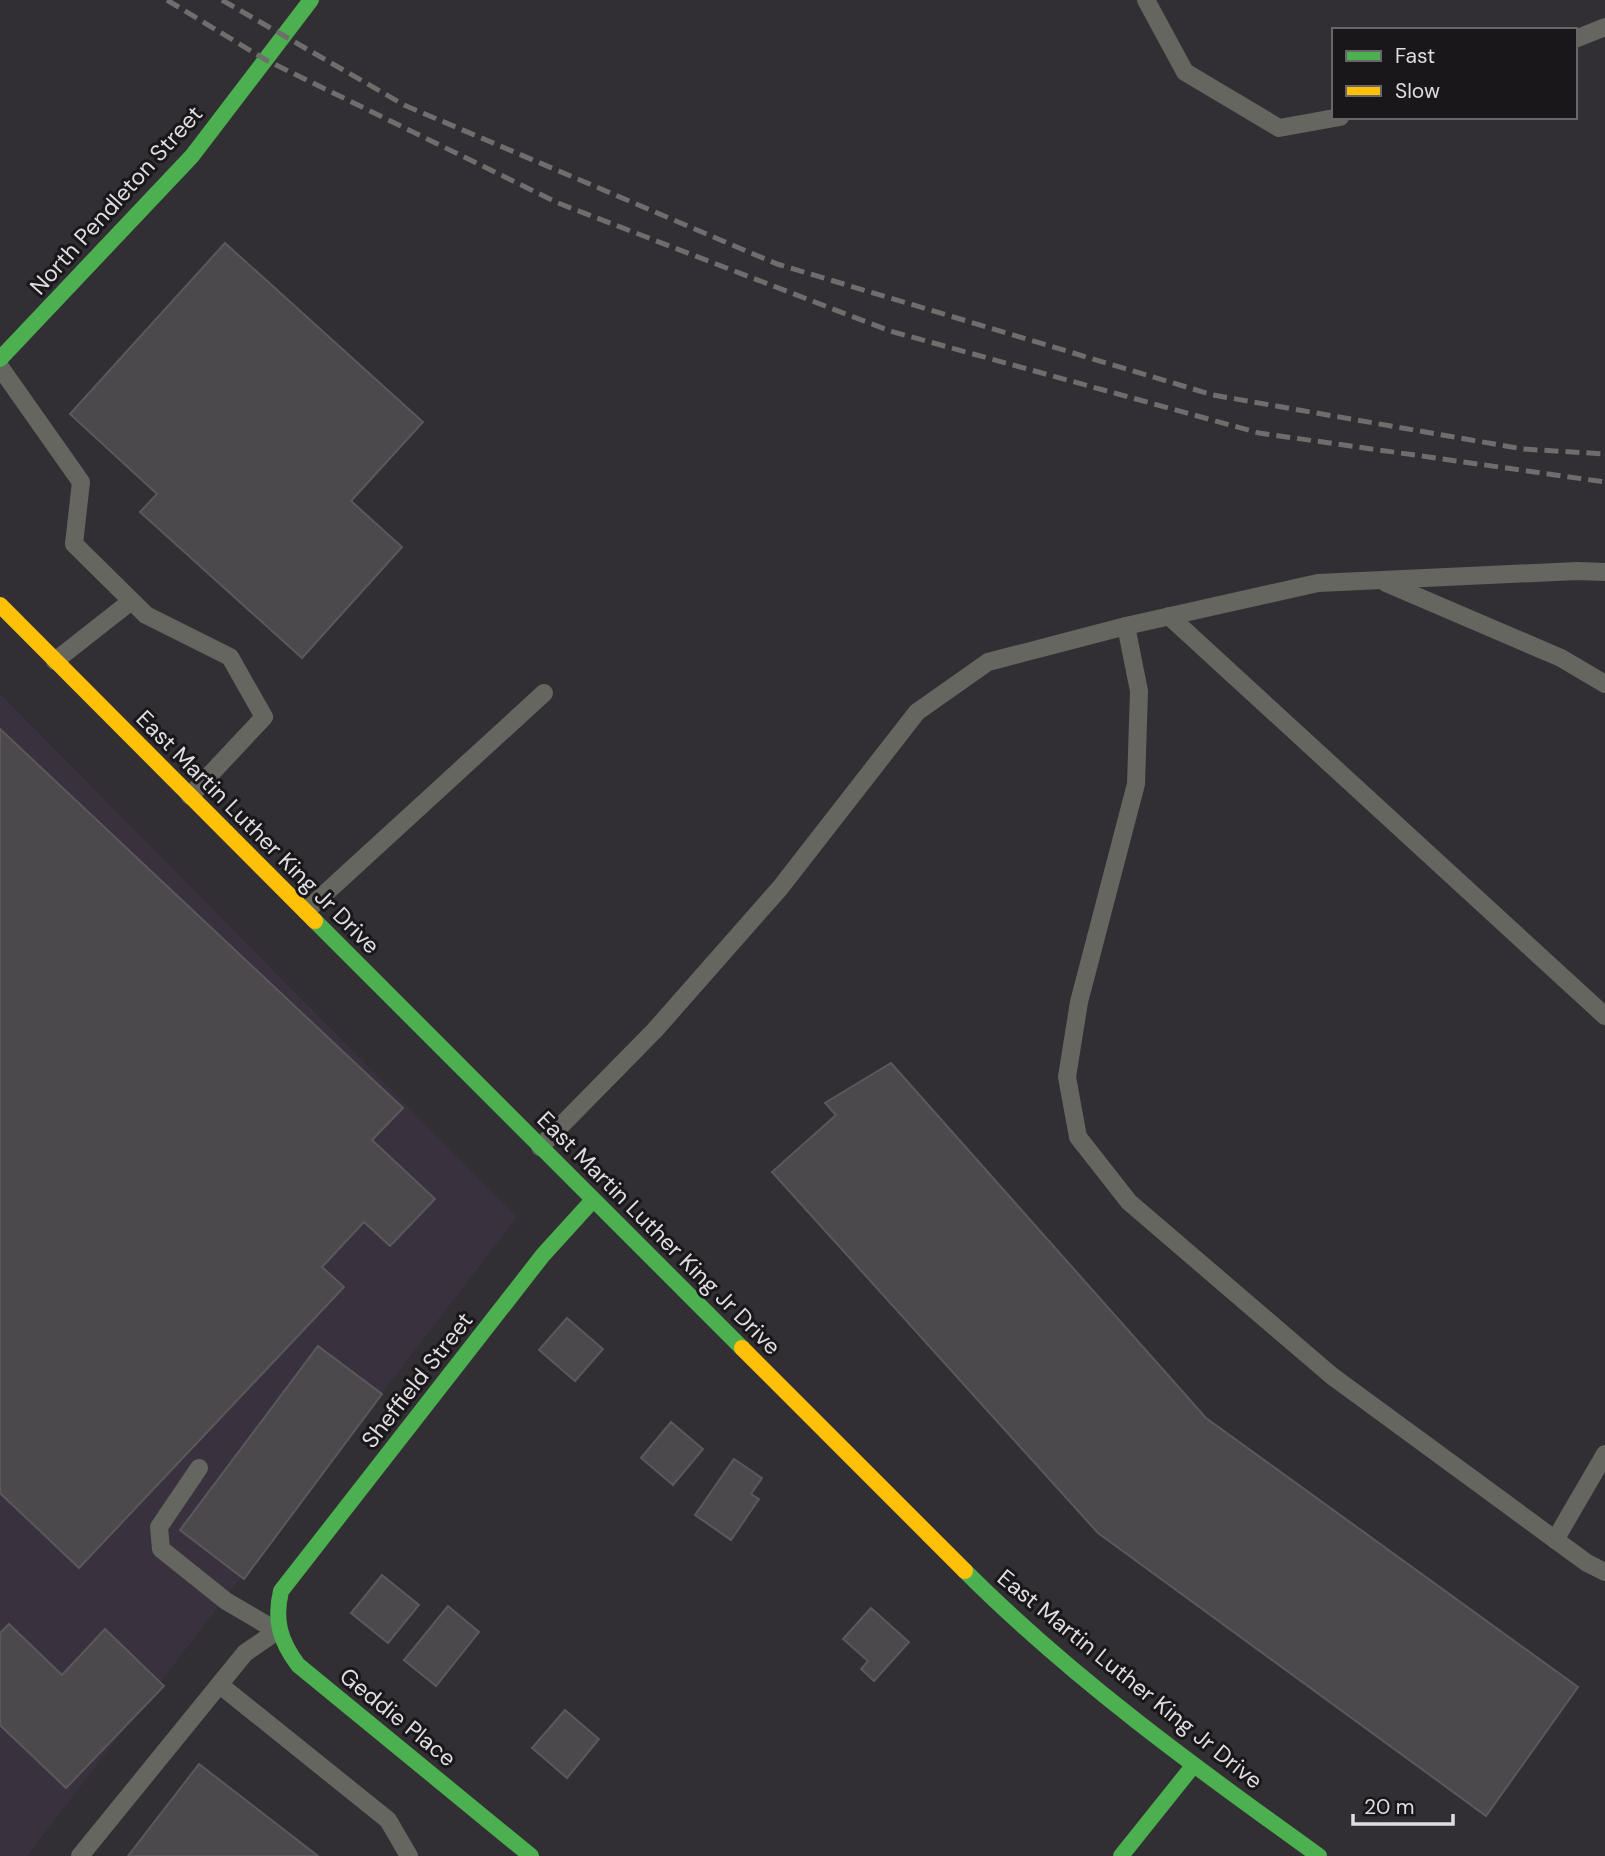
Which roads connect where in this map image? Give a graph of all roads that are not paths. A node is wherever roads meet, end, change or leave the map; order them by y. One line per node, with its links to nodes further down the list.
1 (311, 0): 6 (main road, North Pendleton Street)
2 (1146, 0): 5 (lane)
3 (1605, 27): 4 (lane)
4 (1577, 38)
5 (1332, 118)
6 (0, 359)
7 (0, 367): 10 (lane)
8 (1605, 572): 9 (lane)
9 (1380, 581): 12 (lane); 15 (lane)
10 (130, 602): 14 (lane); 17 (lane)
11 (0, 605): 14 (main road, East Martin Luther King Jr Drive)
12 (1169, 616): 13 (lane); 19 (lane)
13 (1126, 626): 20 (lane); 24 (lane)
14 (55, 661): 17 (main road, East Martin Luther King Jr Drive)
15 (1605, 684)
16 (544, 693): 18 (lane)
17 (190, 796): 18 (main road, East Martin Luther King Jr Drive)
18 (306, 911): 20 (main road, East Martin Luther King Jr Drive)
19 (1605, 1016)
20 (540, 1147): 21 (main road, East Martin Luther King Jr Drive)
21 (593, 1200): 26 (main road, Sheffield Street); 28 (main road, East Martin Luther King Jr Drive)
22 (1605, 1454): 24 (lane)
23 (198, 1468): 26 (lane)
24 (1555, 1540): 25 (lane)
25 (1605, 1572)
26 (277, 1631): 27 (lane); 31 (main road, Geddie Place)
27 (220, 1685): 29 (lane); 30 (lane)
28 (1193, 1766): 32 (main road); 33 (main road, East Martin Luther King Jr Drive)
29 (80, 1856)
30 (409, 1856)
31 (531, 1856)
32 (1121, 1856)
33 (1319, 1856)

